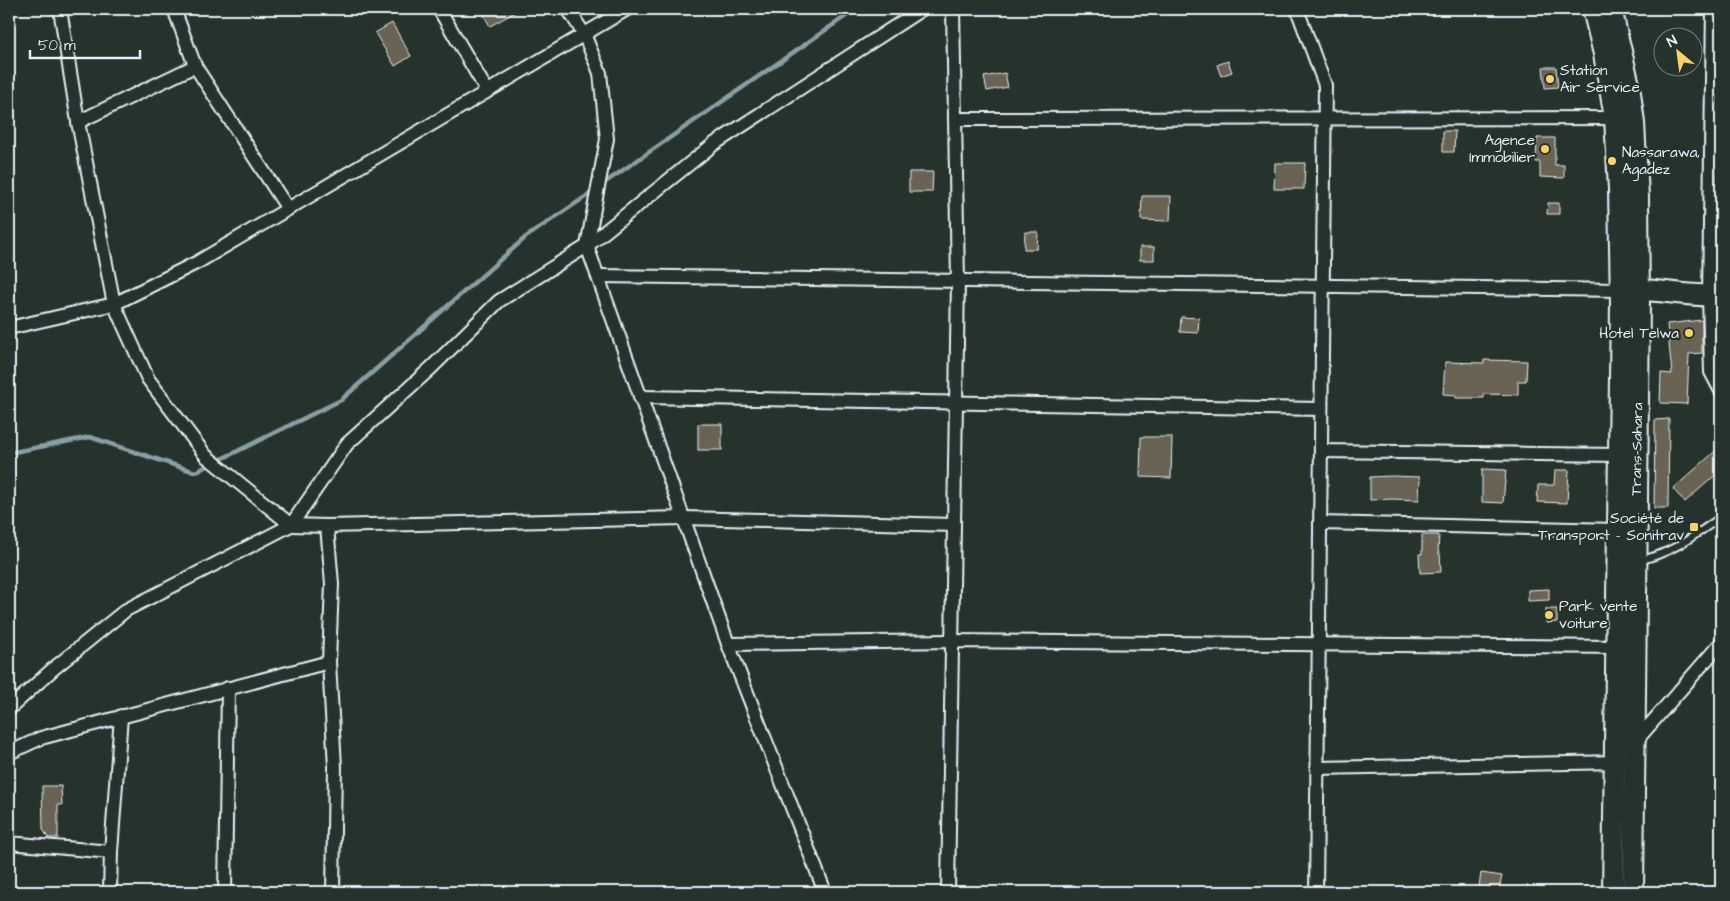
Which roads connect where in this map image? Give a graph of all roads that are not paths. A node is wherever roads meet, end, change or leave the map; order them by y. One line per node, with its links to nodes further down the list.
1 (60, 9): 18 (street)
2 (174, 9): 13 (street)
3 (439, 9): 14 (street)
4 (568, 9): 12 (street)
5 (626, 9): 12 (street)
6 (922, 9): 20 (street)
7 (953, 9): 17 (street)
8 (1296, 9): 15 (street)
9 (1593, 9): 16 (main road, Trans-Sahara)
10 (1611, 9): 24 (main road, Trans-Sahara)
11 (1713, 9): 25 (street)
12 (584, 34): 14 (street); 20 (street)
13 (195, 66): 18 (street); 19 (street)
14 (487, 91): 19 (street)
15 (1325, 118): 16 (street); 17 (street); 23 (street)
16 (1615, 118): 24 (main road, Trans-Sahara)
17 (955, 119): 22 (street)
18 (78, 122): 26 (street)
19 (288, 209): 26 (street)
20 (587, 246): 21 (street); 37 (street)
21 (598, 276): 22 (street); 29 (street)
22 (958, 281): 23 (street); 30 (street)
23 (1323, 286): 24 (street); 31 (street)
24 (1630, 289): 25 (main road); 33 (main road, Trans-Sahara); 41 (main road, Trans-Sahara)
25 (1715, 295): 28 (street)
26 (114, 304): 27 (street); 37 (street)
27 (9, 328)
28 (1721, 391)
29 (640, 397): 30 (street); 35 (street)
30 (956, 403): 31 (street); 38 (street)
31 (1322, 409): 32 (street)
32 (1321, 451): 33 (street); 36 (street)
33 (1619, 455): 40 (main road, Trans-Sahara)
34 (1721, 517): 41 (lane)
35 (684, 518): 38 (street); 39 (street); 44 (street)
36 (1320, 523): 40 (street); 45 (street)
37 (291, 525): 39 (street); 49 (street)
38 (954, 525): 42 (street)
39 (327, 526): 47 (street)
40 (1618, 530): 41 (main road, Trans-Sahara)
41 (1626, 563): 46 (main road, Trans-Sahara); 51 (main road, Trans-Sahara)
42 (952, 642): 44 (street); 45 (street); 62 (street)
43 (1721, 643): 51 (street)
44 (728, 644): 61 (street)
45 (1319, 645): 46 (street); 55 (street)
46 (1616, 647): 53 (main road, Trans-Sahara)
47 (329, 662): 48 (street); 60 (street)
48 (228, 688): 50 (street); 59 (street)
49 (9, 709)
50 (121, 716): 52 (street); 57 (street)
51 (1635, 742): 54 (main road, Trans-Sahara)
52 (9, 754)
53 (1614, 762): 54 (street); 55 (street); 64 (main road, Trans-Sahara)
54 (1635, 763): 65 (main road, Trans-Sahara)
55 (1318, 768): 63 (street)
56 (9, 844): 57 (street)
57 (111, 852): 58 (street)
58 (110, 892)
59 (225, 892)
60 (333, 892)
61 (825, 892)
62 (948, 892)
63 (1316, 892)
64 (1613, 892)
65 (1633, 892)

